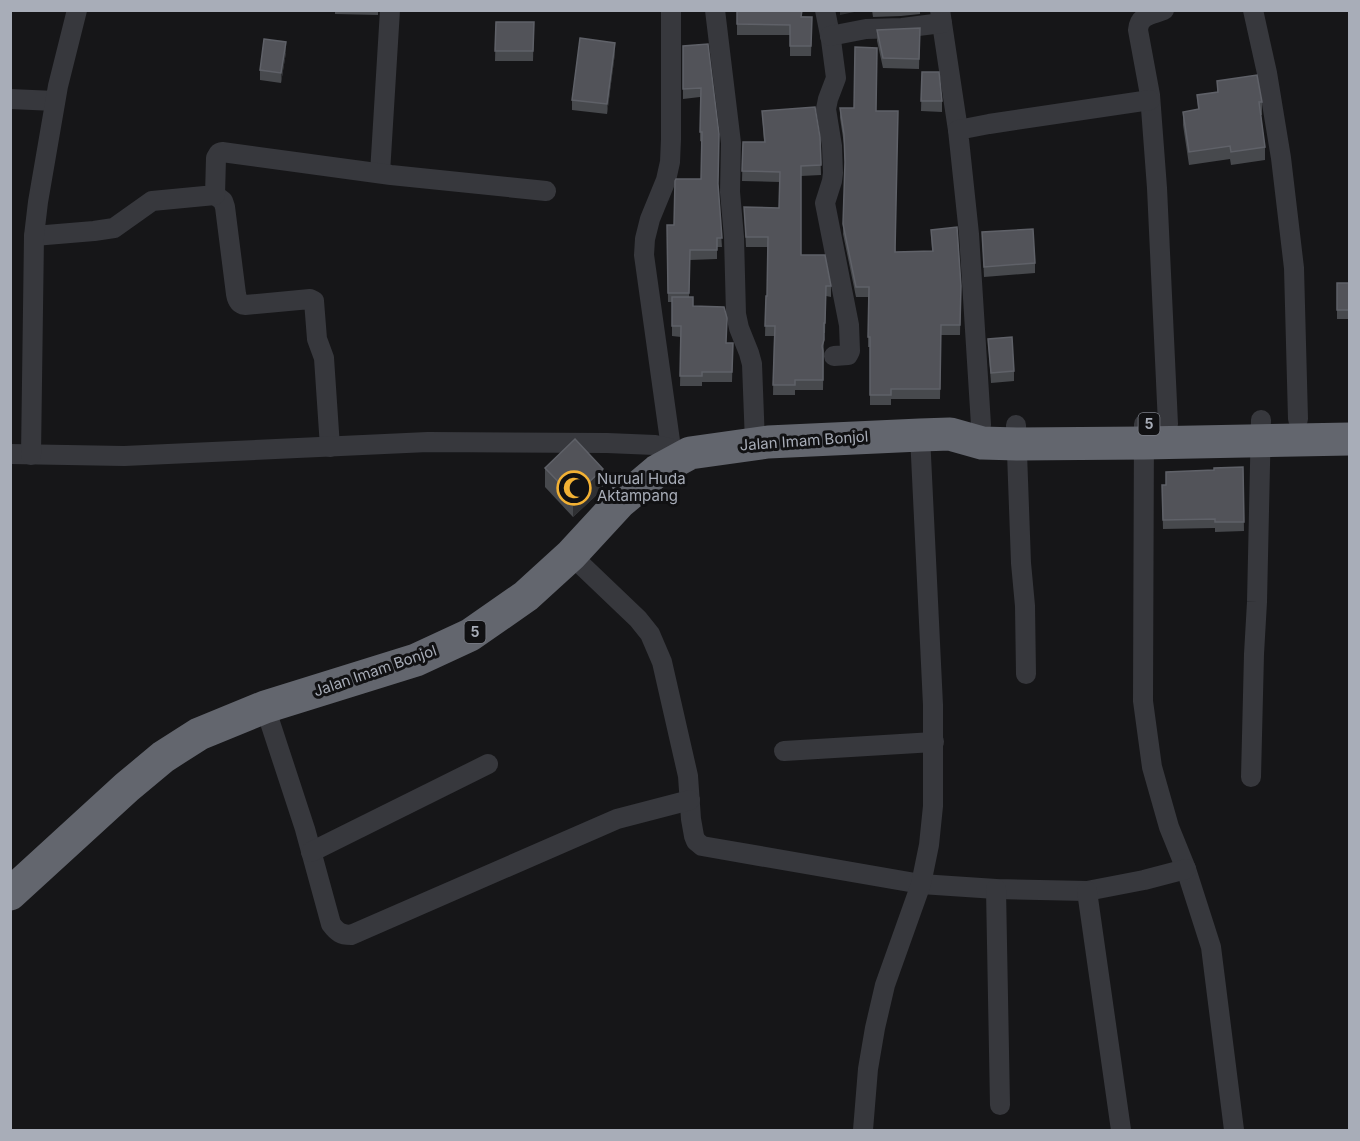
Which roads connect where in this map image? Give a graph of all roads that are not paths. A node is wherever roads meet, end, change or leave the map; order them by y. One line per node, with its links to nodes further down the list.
1 (76, 10): 12 (street)
2 (390, 10): 14 (street)
3 (715, 10): 27 (street)
4 (825, 10): 9 (street)
5 (1164, 10): 11 (street)
6 (1253, 10): 19 (street)
7 (671, 12): 29 (street)
8 (941, 17): 9 (street); 13 (street)
9 (830, 36): 18 (street)
10 (10, 99): 12 (street)
11 (1150, 100): 13 (street); 22 (street)
12 (56, 101): 17 (street)
13 (958, 130): 21 (street)
14 (380, 173): 15 (street); 16 (street)
15 (546, 191)
16 (215, 195): 17 (street); 28 (street)
17 (34, 236): 31 (street)
18 (834, 356)
19 (1298, 419): 20 (highway, Jalan Imam Bonjol / 5); 23 (highway, Jalan Imam Bonjol / 5)
20 (1350, 419)
21 (981, 425): 24 (highway, Jalan Imam Bonjol / 5); 25 (highway, Jalan Imam Bonjol / 5)
22 (1152, 430): 23 (highway, Jalan Imam Bonjol / 5); 25 (highway, Jalan Imam Bonjol / 5); 41 (street)
23 (1261, 430): 26 (highway, Jalan Imam Bonjol / 5); 38 (street)
24 (935, 435): 25 (highway, Jalan Imam Bonjol / 5); 27 (highway, Jalan Imam Bonjol / 5); 35 (street)
25 (1017, 435): 33 (street)
26 (1350, 439)
27 (755, 443): 29 (highway, Jalan Imam Bonjol / 5)
28 (330, 447): 29 (street); 31 (street)
29 (681, 451): 32 (highway, Jalan Imam Bonjol / 5)
30 (10, 454): 31 (street)
31 (31, 455)
32 (572, 555): 34 (highway, Jalan Imam Bonjol / 5); 39 (street)
33 (1026, 674)
34 (265, 708): 40 (street); 45 (highway, Jalan Imam Bonjol / 5)
35 (934, 742): 36 (street); 42 (street)
36 (784, 751)
37 (488, 764): 40 (street)
38 (1251, 777)
39 (690, 800): 40 (street); 42 (street)
40 (311, 852)
41 (1186, 869): 44 (street); 49 (street)
42 (921, 884): 43 (street); 47 (street)
43 (996, 889): 44 (street); 46 (street)
44 (1087, 891): 48 (street)
45 (10, 894)
46 (1000, 1105)
47 (863, 1131)
48 (1121, 1131)
49 (1234, 1131)

